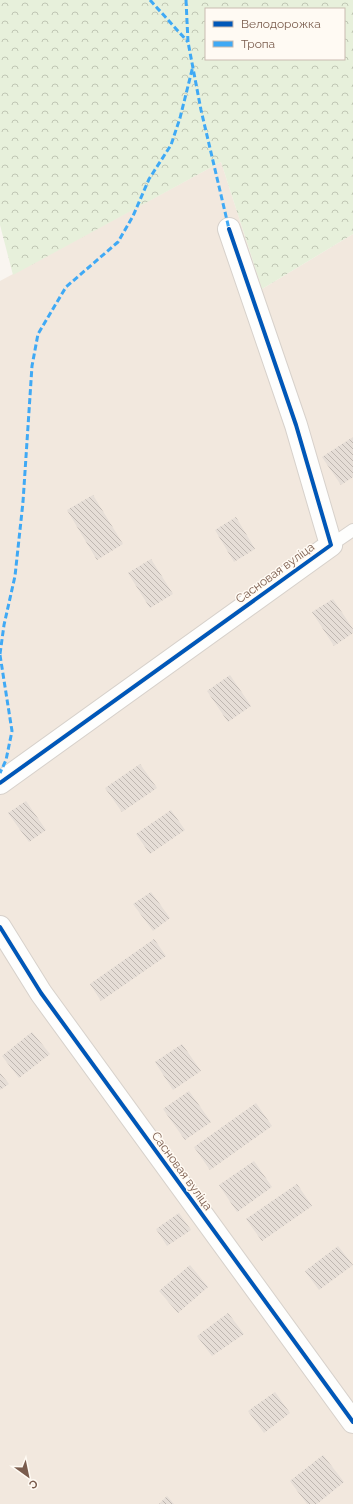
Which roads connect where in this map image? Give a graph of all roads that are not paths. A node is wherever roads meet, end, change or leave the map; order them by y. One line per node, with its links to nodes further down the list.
1 (230, 229): 3 (street, Сасновая вуліца)
2 (353, 530): 3 (lane)
3 (332, 545): 4 (street, Сасновая вуліца)
4 (0, 783)
5 (0, 927): 6 (street, Сасновая вуліца)
6 (353, 1422)

